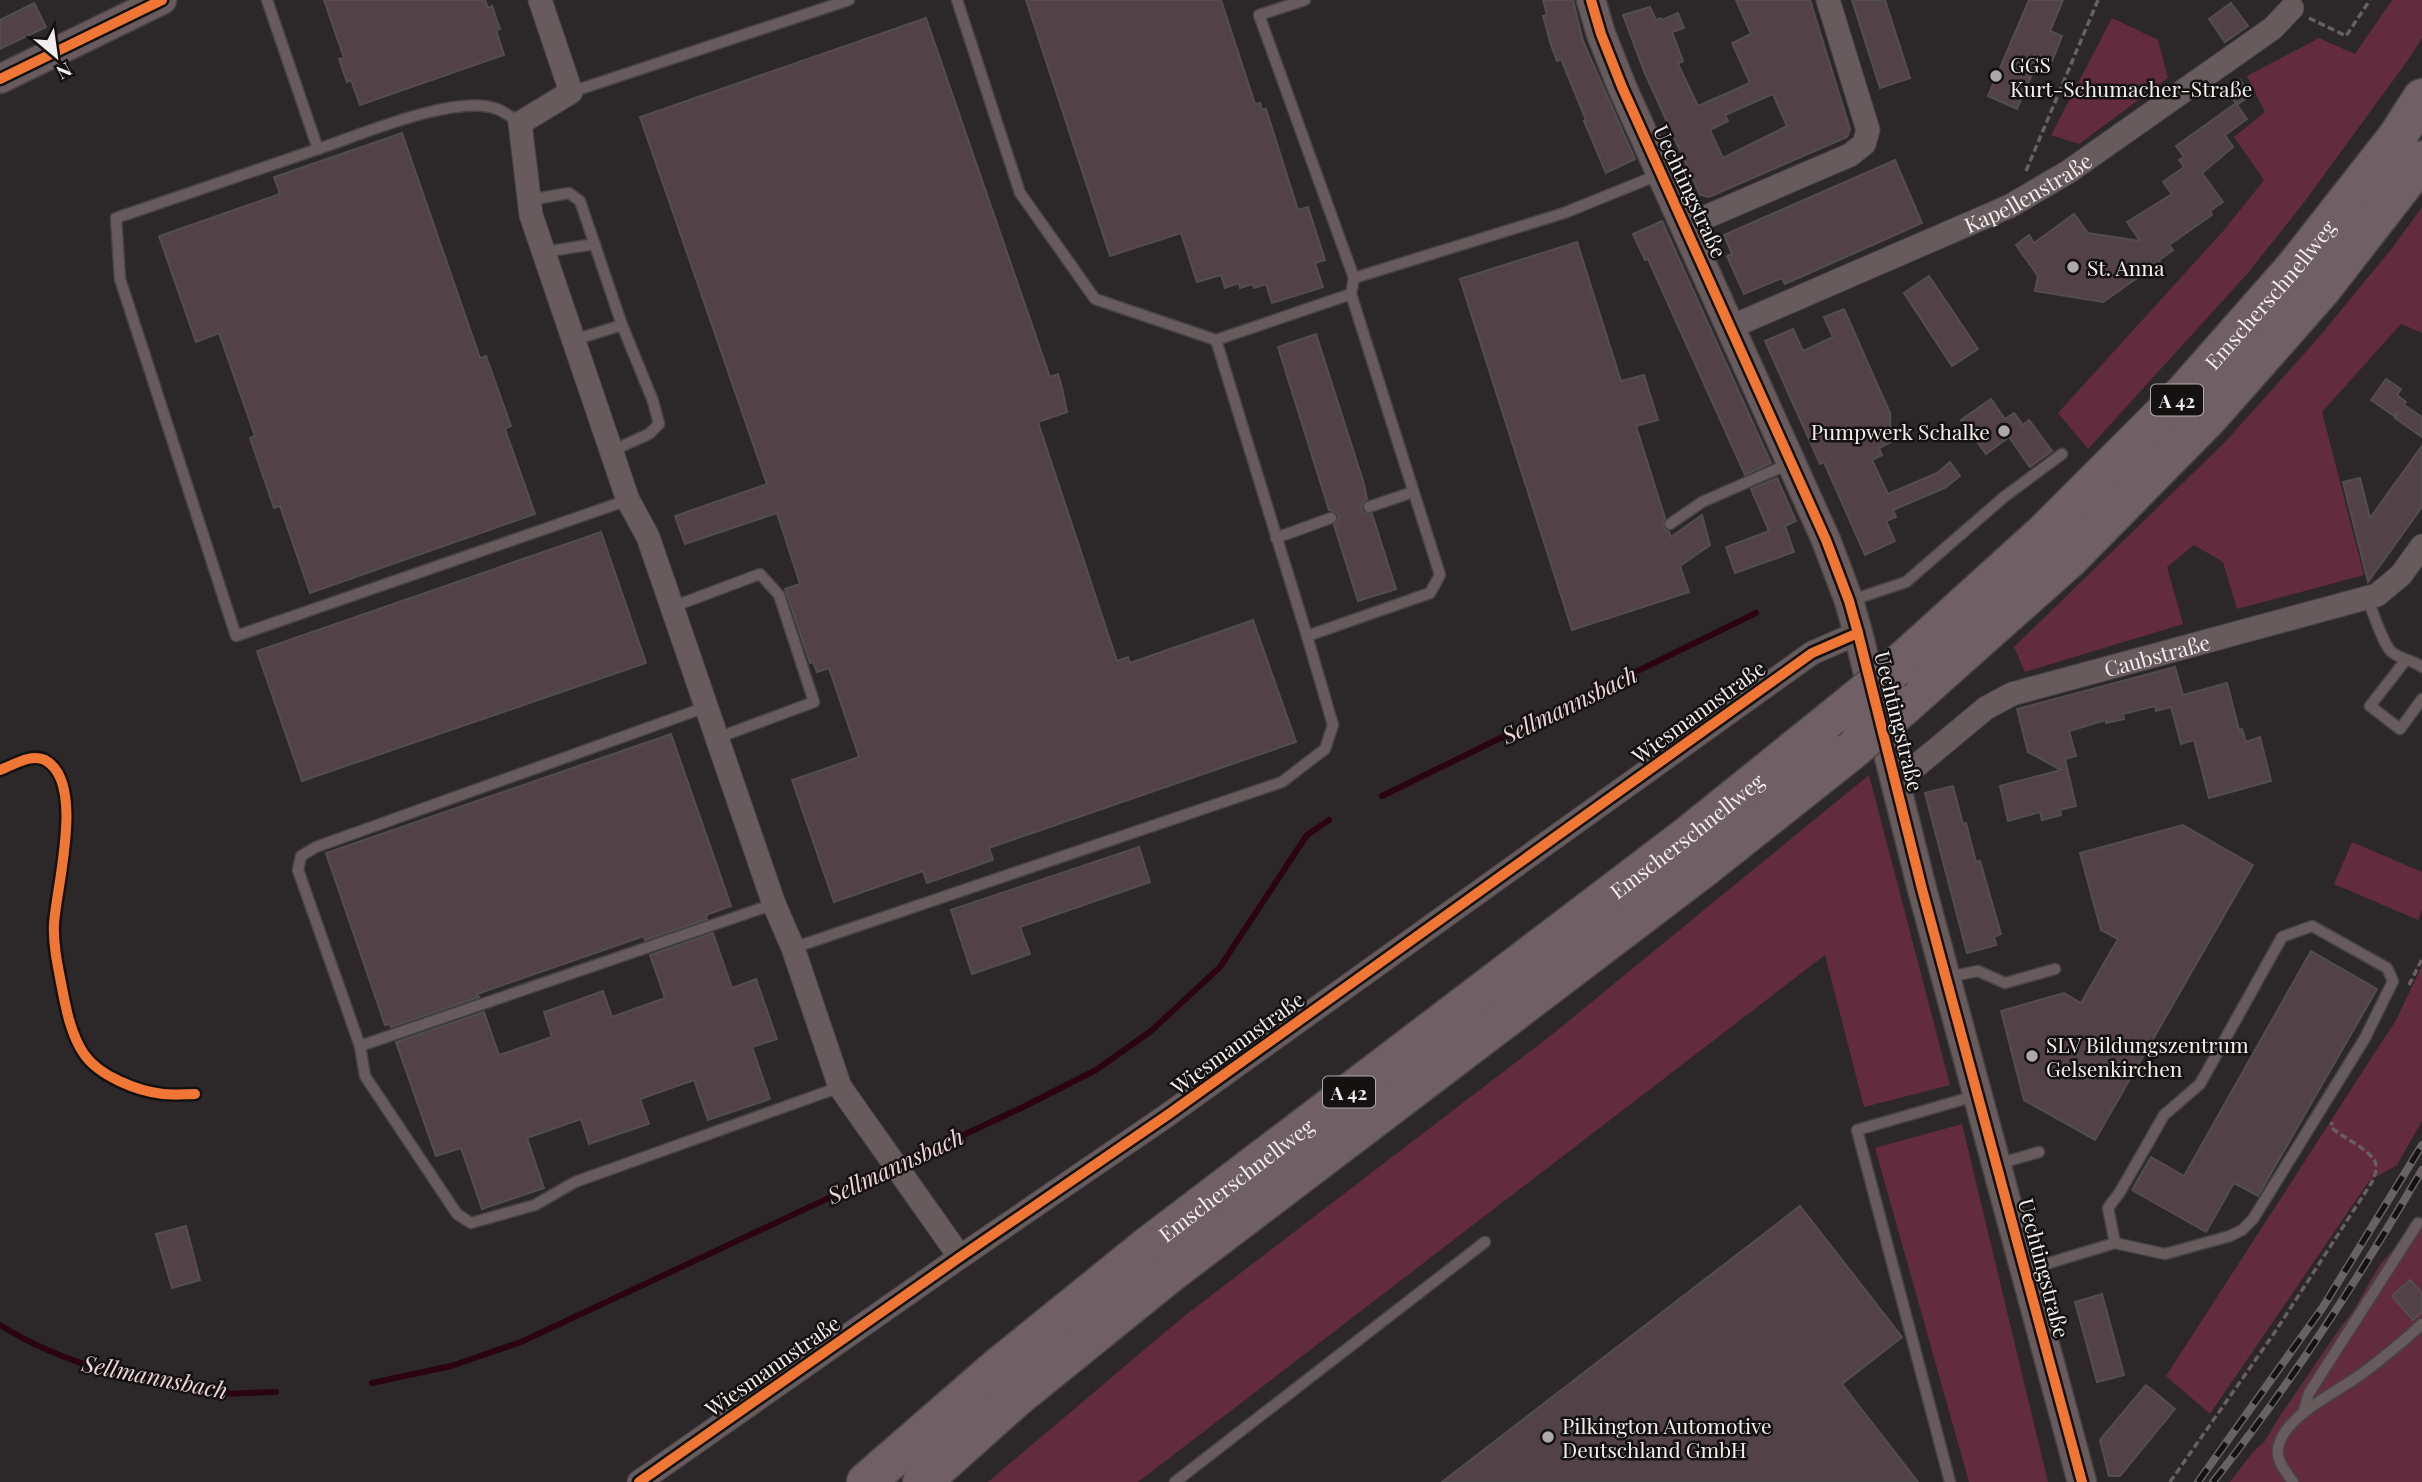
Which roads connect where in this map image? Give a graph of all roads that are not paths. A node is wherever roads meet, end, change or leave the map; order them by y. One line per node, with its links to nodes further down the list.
1 (162, 0): 10 (street)
2 (267, 0): 14 (lane)
3 (540, 0): 11 (street)
4 (849, 0): 11 (lane)
5 (957, 0): 26 (lane)
6 (1305, 0): 21 (lane)
7 (1591, 0): 16 (street, Uechtingstraße)
8 (1828, 0): 18 (street)
9 (2292, 8): 24 (street, Kapellenstraße)
10 (0, 79)
11 (571, 92): 13 (street)
12 (2422, 98): 65 (highway, Emscherschnellweg / A 42, bridge)
13 (520, 123): 14 (lane); 17 (street)
14 (318, 149): 31 (lane)
15 (2422, 160): 66 (highway, Emscherschnellweg / A 42, bridge)
16 (1661, 173): 18 (street, Uechtingstraße); 21 (lane)
17 (529, 200): 19 (lane); 20 (street)
18 (1685, 226): 24 (street, Uechtingstraße)
19 (595, 243): 20 (lane); 23 (lane)
20 (544, 252): 25 (street)
21 (1354, 278): 22 (lane)
22 (1350, 294): 26 (lane); 30 (lane)
23 (622, 325): 25 (lane); 27 (lane)
24 (1731, 327): 29 (street, Uechtingstraße)
25 (574, 340): 27 (street)
26 (1216, 341): 35 (lane)
27 (611, 451): 31 (street)
28 (2062, 454): 38 (lane)
29 (1791, 463): 34 (lane); 38 (street, Uechtingstraße)
30 (1413, 492): 32 (lane); 41 (lane)
31 (628, 500): 39 (street)
32 (1369, 506)
33 (1331, 518): 35 (lane)
34 (1670, 524)
35 (1276, 538): 41 (lane)
36 (2422, 546): 37 (street, Caubstraße)
37 (2368, 598): 42 (lane); 47 (street, Caubstraße)
38 (1849, 601): 40 (street, Uechtingstraße)
39 (672, 607): 45 (street); 46 (lane)
40 (1858, 633): 47 (street, Uechtingstraße); 60 (street, Wiesmannstraße)
41 (1307, 636): 49 (lane)
42 (2405, 661): 43 (lane); 44 (lane)
43 (2422, 667)
44 (2422, 699)
45 (706, 708): 46 (street); 52 (lane)
46 (717, 738): 48 (street)
47 (1894, 774): 51 (street, Uechtingstraße)
48 (774, 904): 49 (street); 52 (lane)
49 (793, 948): 53 (street)
50 (2055, 969): 51 (lane)
51 (1946, 978): 54 (street, Uechtingstraße)
52 (360, 1046): 53 (lane)
53 (840, 1087): 60 (street)
54 (1979, 1095): 56 (street, Uechtingstraße); 68 (lane)
55 (2039, 1152): 56 (lane)
56 (1998, 1164): 61 (street, Uechtingstraße)
57 (2418, 1223): 63 (lane)
58 (1485, 1242): 67 (lane)
59 (2115, 1243): 59 (lane); 61 (lane)
60 (960, 1256): 64 (street, Wiesmannstraße)
61 (2026, 1270): 69 (street, Uechtingstraße)
62 (2422, 1324): 63 (lane)
63 (2303, 1413): 70 (lane)
64 (639, 1482)
65 (866, 1482)
66 (922, 1482)
67 (1175, 1482)
68 (1950, 1482)
69 (2082, 1482)
70 (2293, 1482)

